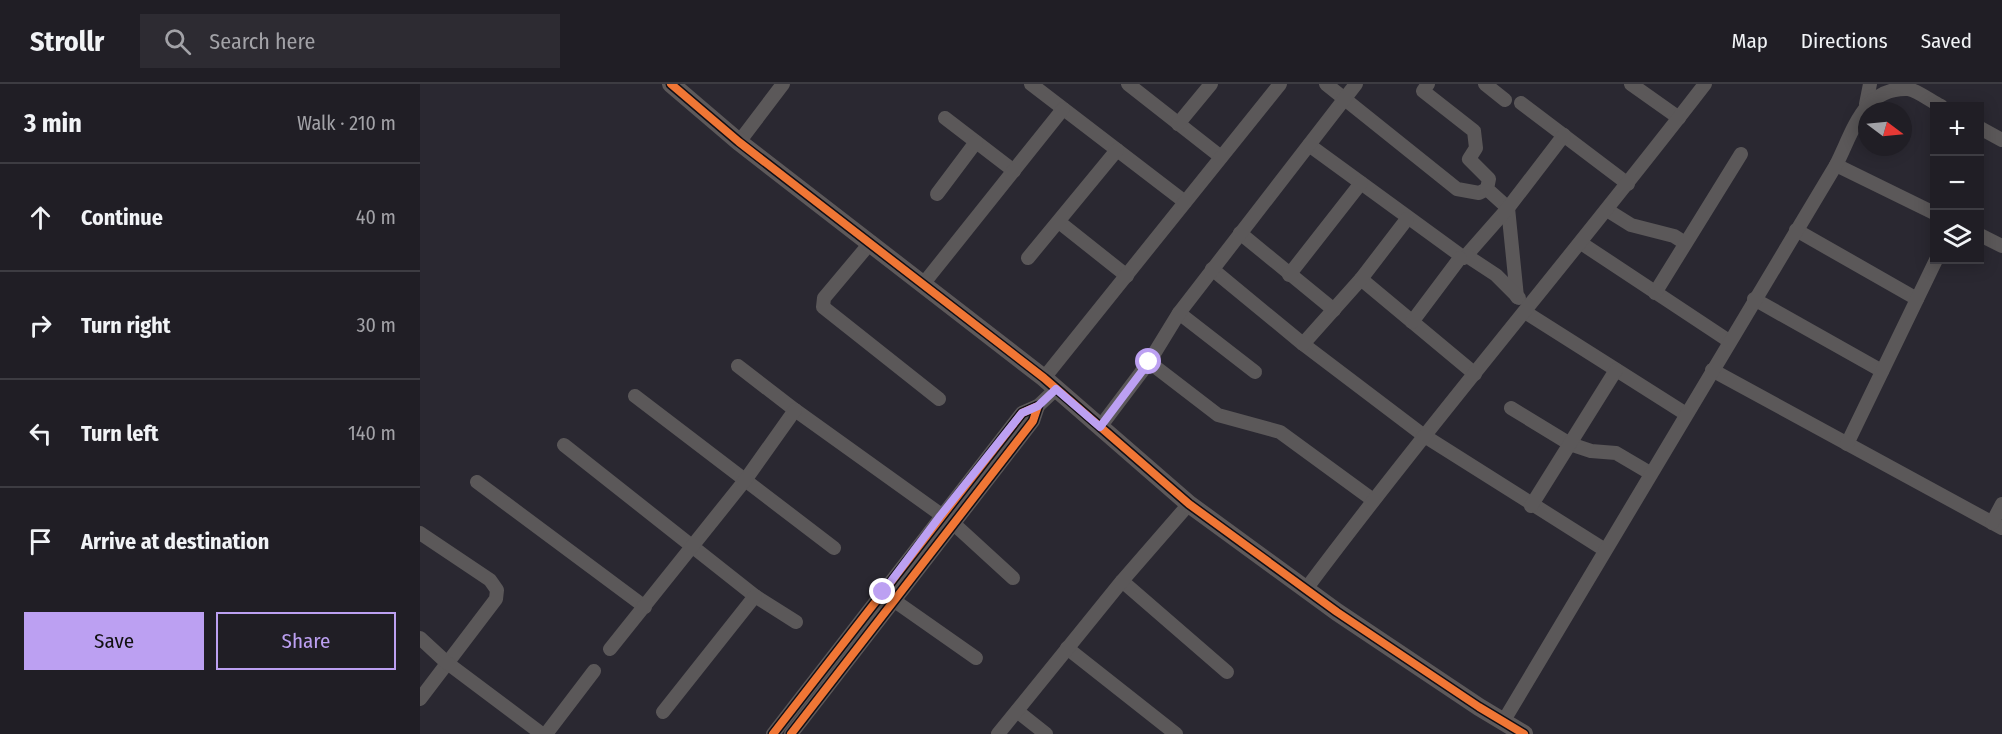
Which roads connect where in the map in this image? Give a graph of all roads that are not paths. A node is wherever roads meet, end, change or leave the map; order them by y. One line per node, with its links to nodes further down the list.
1 (671, 84): 29 (street)
2 (783, 84): 29 (street)
3 (1031, 84): 21 (street)
4 (1128, 84): 25 (street)
5 (1280, 84): 34 (street)
6 (1326, 84): 15 (street)
7 (1356, 84): 15 (street)
8 (1485, 84): 16 (street)
9 (1631, 84): 23 (street)
10 (1705, 84): 23 (street)
11 (1870, 84): 17 (street)
12 (1208, 85): 25 (street)
13 (1421, 86): 39 (street)
14 (1907, 87): 18 (street); 19 (street)
15 (1344, 99): 31 (street); 39 (street)
16 (1505, 100)
17 (1866, 102)
18 (1869, 102)
19 (1934, 102)
20 (1521, 103): 27 (street)
21 (1063, 109): 32 (street); 36 (street)
22 (945, 117): 30 (street)
23 (1679, 118): 38 (street)
24 (1858, 120): 35 (street)
25 (1178, 124): 34 (street)
26 (1984, 130): 28 (street)
27 (1564, 135): 38 (street); 42 (street)
28 (2002, 140)
29 (739, 142): 50 (street)
30 (976, 142): 36 (street); 40 (street)
31 (1309, 145): 37 (street); 48 (street)
32 (1117, 150): 41 (street); 46 (street)
33 (1741, 154): 52 (street)
34 (1221, 156): 41 (street)
35 (1836, 165): 44 (street); 47 (street)
36 (1014, 171): 61 (street)
37 (1361, 183): 45 (street); 58 (street)
38 (1628, 184): 43 (street)
39 (1487, 189): 42 (street)
40 (936, 194)
41 (1185, 202): 59 (street)
42 (1508, 208): 54 (street); 63 (street)
43 (1607, 210): 51 (street); 52 (street)
44 (1930, 211)
45 (1407, 219): 54 (street); 60 (street)
46 (1059, 222): 55 (street); 59 (street)
47 (1796, 230): 64 (street); 65 (street)
48 (1240, 233): 57 (street); 58 (street)
49 (1984, 237): 53 (street)
50 (871, 242): 61 (street); 81 (street)
51 (1581, 243): 62 (street); 67 (street)
52 (1686, 243): 62 (street)
53 (2002, 246)
54 (1464, 257): 63 (street); 69 (street)
55 (1028, 258)
56 (1934, 264): 64 (street)
57 (1212, 269): 68 (street); 71 (street)
58 (1289, 274): 66 (street)
59 (1127, 276): 79 (street)
60 (1361, 279): 66 (street); 69 (street)
61 (924, 283): 79 (street)
62 (1655, 293): 70 (street)
63 (1517, 297): 67 (street)
64 (1917, 298): 76 (street)
65 (1754, 299): 70 (street); 76 (street)
66 (1334, 310): 71 (street)
67 (1527, 310): 74 (street); 78 (street)
68 (1179, 313): 72 (street); 77 (street)
69 (1412, 322): 78 (street)
70 (1729, 341): 75 (street)
71 (1303, 344): 87 (street)
72 (1149, 362): 86 (street); 94 (street)
73 (738, 366): 84 (street)
74 (1616, 370): 85 (street); 88 (street)
75 (1712, 370): 85 (street); 89 (street)
76 (1882, 371): 89 (street)
77 (1255, 372)
78 (1475, 374): 87 (street)
79 (1050, 384): 82 (street); 86 (street)
80 (635, 396): 92 (street)
81 (939, 399)
82 (1038, 406): 98 (street); 99 (street)
83 (1511, 408): 88 (street)
84 (795, 410): 92 (street); 98 (street)
85 (1686, 414): 91 (street)
86 (1100, 427): 95 (street)
87 (1423, 435): 94 (street); 97 (street)
88 (1570, 444): 91 (street); 97 (street)
89 (1847, 444): 100 (street)
90 (564, 445): 102 (street)
91 (1650, 473): 104 (street)
92 (746, 479): 102 (street); 103 (street)
93 (477, 482): 111 (street)
94 (1373, 500): 107 (street)
95 (1189, 504): 106 (street); 107 (street)
96 (2002, 504): 100 (street)
97 (1531, 506): 104 (street)
98 (940, 516): 99 (street); 108 (street)
99 (954, 524): 105 (street); 110 (street)
100 (1997, 526)
101 (420, 533): 117 (street)
102 (692, 546): 109 (street); 111 (street)
103 (834, 548)
104 (1605, 550): 123 (street)
105 (1013, 578)
106 (1122, 581): 114 (street); 119 (street)
107 (1306, 589): 123 (street)
108 (883, 592): 110 (street); 125 (street)
109 (755, 596): 112 (street); 122 (street)
110 (895, 602): 116 (street); 126 (street)
111 (645, 607): 115 (street)
112 (796, 622)
113 (420, 638): 117 (street)
114 (1067, 648): 121 (street); 129 (street)
115 (609, 649)
116 (976, 658)
117 (446, 662): 120 (street); 124 (street)
118 (594, 671): 124 (street)
119 (1227, 672)
120 (420, 699)
121 (1017, 711): 127 (street); 128 (street)
122 (663, 712)
123 (1503, 722): 130 (street)
124 (544, 734)
125 (773, 734)
126 (791, 734)
127 (998, 734)
128 (1046, 734)
129 (1176, 734)
130 (1524, 734)

